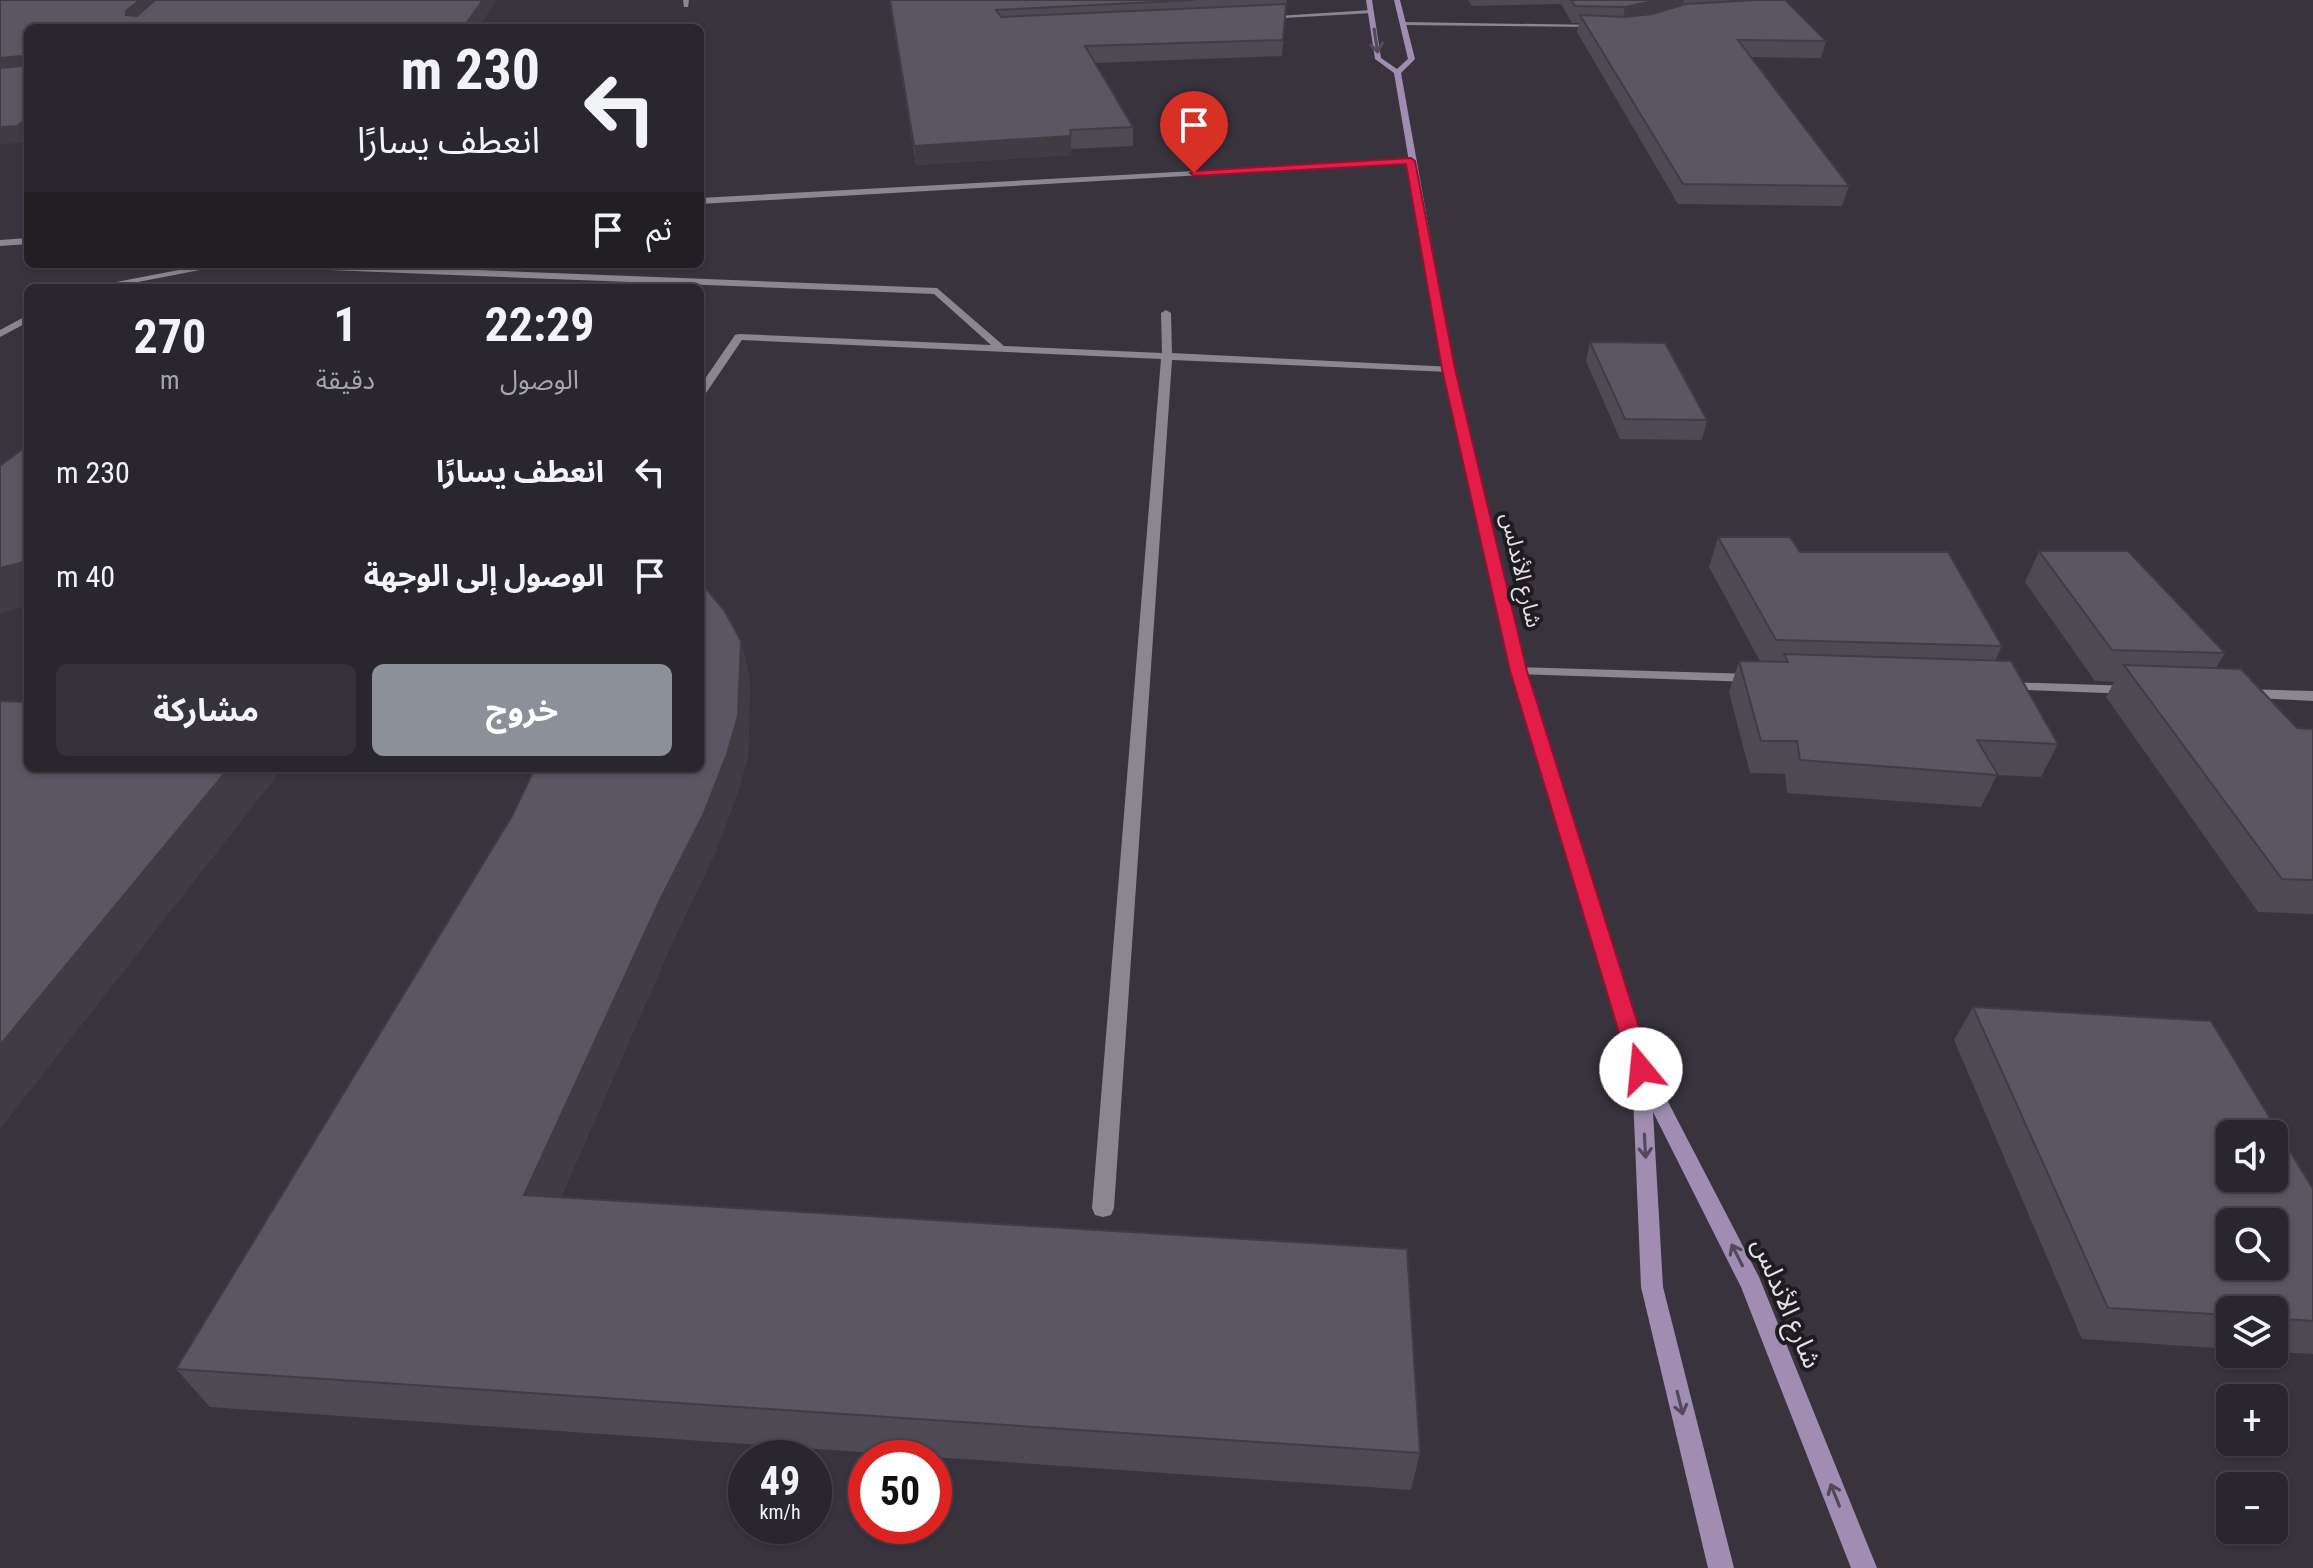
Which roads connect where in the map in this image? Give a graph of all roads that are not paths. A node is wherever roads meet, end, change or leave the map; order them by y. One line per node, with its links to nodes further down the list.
1 (1369, 0): 3 (main road, شارع الأندلس)
2 (1397, 0): 5 (main road, شارع الأندلس)
3 (1371, 12): 4 (street); 7 (main road, شارع الأندلس, one-way to 7)
4 (1248, 17)
5 (1403, 24): 6 (street); 7 (main road, شارع الأندلس)
6 (1606, 27)
7 (1397, 72): 8 (main road, شارع الأندلس)
8 (1411, 161): 9 (street); 20 (main road, شارع الأندلس)
9 (704, 201)
10 (24, 241): 11 (street)
11 (0, 243)
12 (203, 268): 14 (street)
13 (353, 268): 18 (street)
14 (113, 284)
15 (1166, 313): 19 (street)
16 (24, 320): 17 (street)
17 (0, 334)
18 (1000, 348): 19 (street); 21 (street)
19 (1167, 355): 20 (street); 29 (street)
20 (1449, 369): 22 (main road, شارع الأندلس)
21 (704, 388)
22 (1519, 671): 23 (street); 28 (main road, شارع الأندلس)
23 (1773, 679)
24 (1995, 686): 25 (street)
25 (2154, 691)
26 (2234, 693): 27 (street)
27 (2313, 696)
28 (1641, 1069): 30 (main road, شارع الأندلس, one-way to 30); 31 (main road, شارع الأندلس, one-way to 28)
29 (1103, 1208)
30 (1721, 1568)
31 (1864, 1568)

